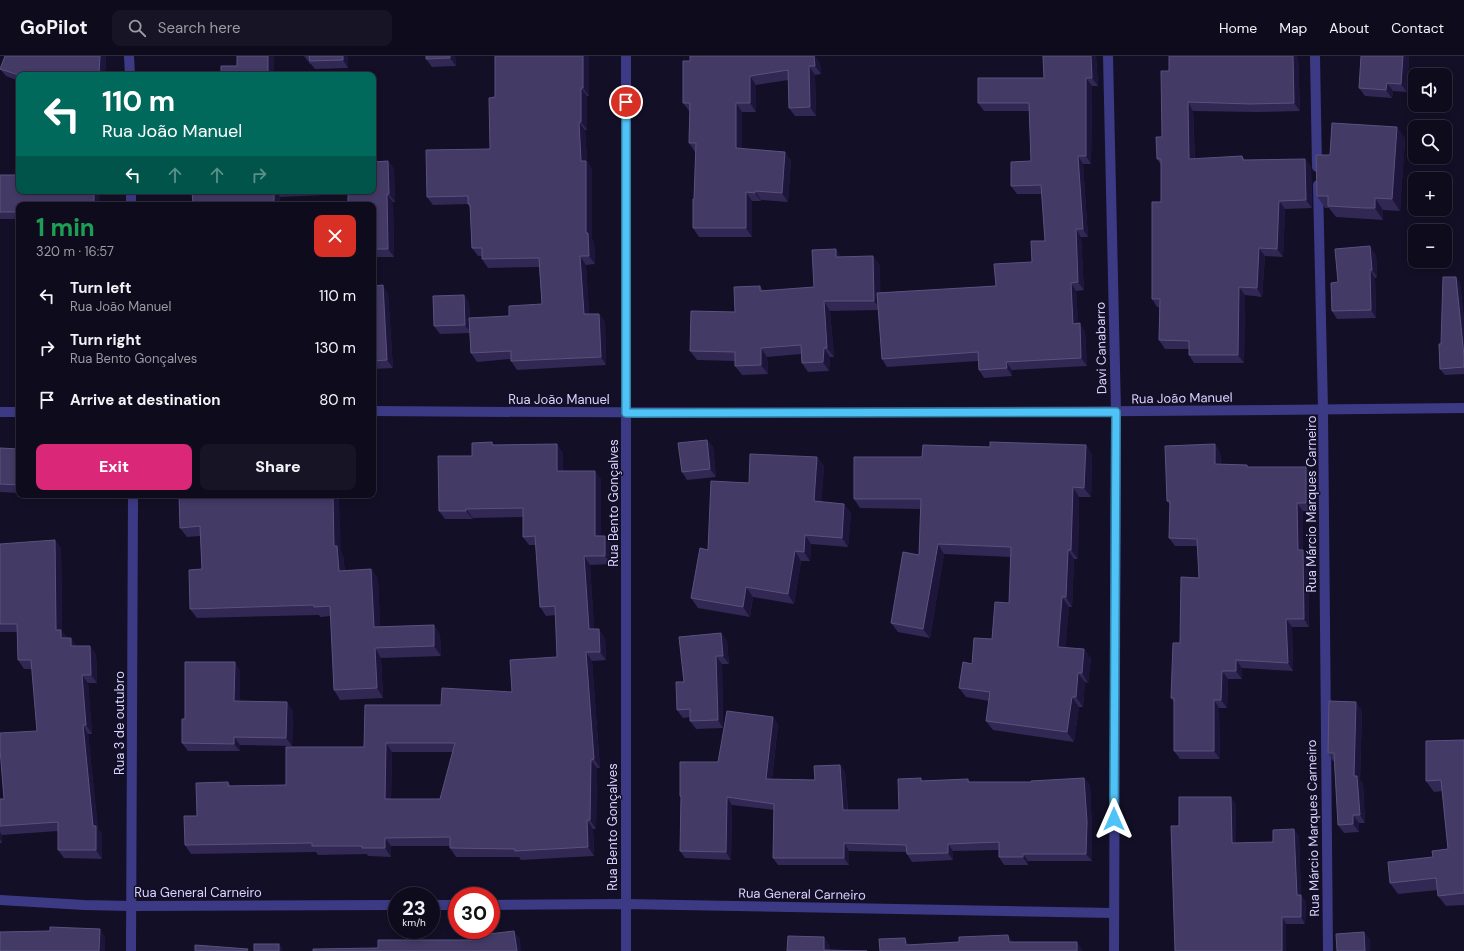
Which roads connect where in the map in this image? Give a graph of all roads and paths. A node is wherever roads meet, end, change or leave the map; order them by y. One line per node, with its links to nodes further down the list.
1 (130, 56): 5 (street)
2 (626, 56): 12 (street, Rua Bento Gonçalves)
3 (1108, 56): 11 (street, Davi Canabarro)
4 (1315, 56): 7 (street, Rua Márcio Marques Carneiro)
5 (130, 72)
6 (1464, 408): 7 (street, Rua João Manuel)
7 (1323, 409): 11 (street, Rua João Manuel); 23 (street, Rua Márcio Marques Carneiro)
8 (376, 411): 12 (street, Rua João Manuel)
9 (0, 412): 10 (street)
10 (16, 412)
11 (1116, 412): 12 (street, Rua João Manuel); 19 (street, Davi Canabarro)
12 (626, 413): 15 (street, Rua Bento Gonçalves)
13 (133, 498): 18 (street, Rua 3 de outubro)
14 (0, 900): 18 (street, Rua General Carneiro)
15 (625, 904): 17 (street, Rua General Carneiro); 19 (street, Rua General Carneiro); 21 (street, Rua Bento Gonçalves)
16 (388, 905): 18 (street, Rua General Carneiro)
17 (500, 905)
18 (132, 906): 20 (street, Rua 3 de outubro)
19 (1113, 913): 22 (street, Davi Canabarro)
20 (131, 951)
21 (626, 951)
22 (1114, 951)
23 (1328, 951)

